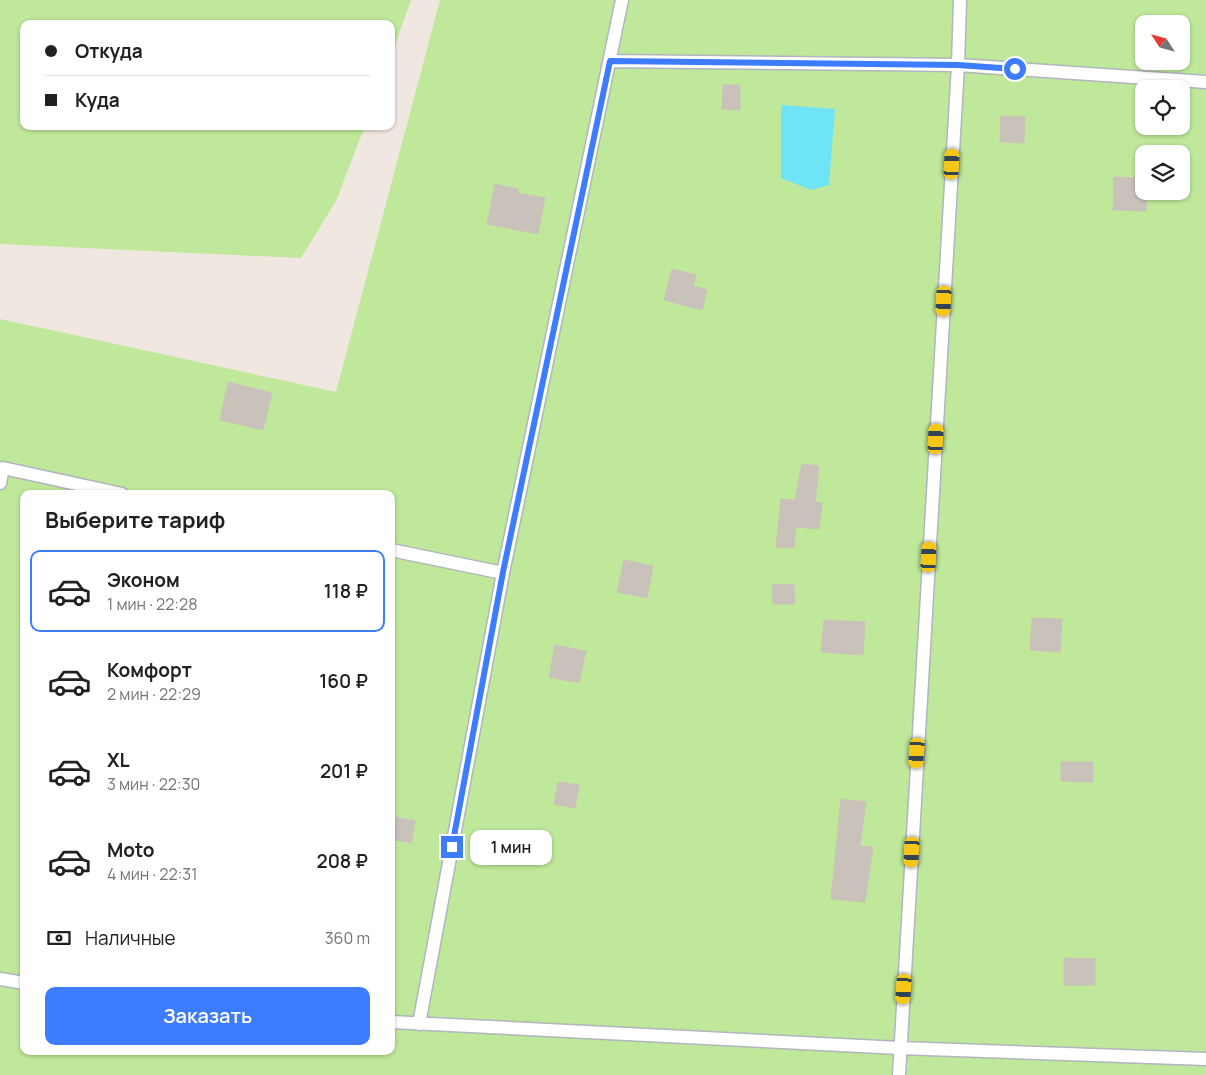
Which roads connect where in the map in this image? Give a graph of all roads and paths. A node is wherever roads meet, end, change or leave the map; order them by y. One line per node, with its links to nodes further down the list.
1 (622, 0): 3 (lane)
2 (960, 0): 4 (lane)
3 (610, 61): 4 (lane); 9 (lane)
4 (958, 65): 5 (lane); 14 (lane)
5 (1206, 82)
6 (0, 483): 7 (lane)
7 (104, 490)
8 (395, 551): 9 (lane)
9 (503, 572): 13 (lane)
10 (0, 979): 11 (lane)
11 (20, 982)
12 (395, 1022): 13 (lane)
13 (418, 1024): 14 (lane)
14 (900, 1048): 15 (lane); 16 (lane)
15 (1206, 1059)
16 (898, 1075)

